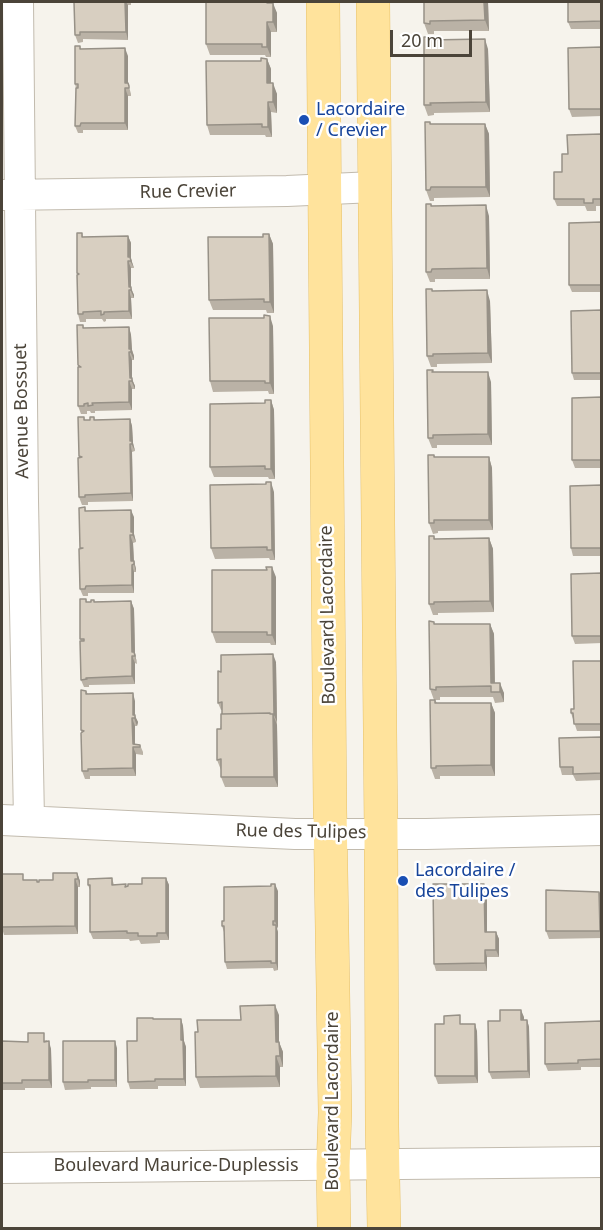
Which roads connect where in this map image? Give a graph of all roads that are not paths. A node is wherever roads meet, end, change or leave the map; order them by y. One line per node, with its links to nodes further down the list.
1 (18, 2): 6 (street, Avenue Bossuet)
2 (323, 2): 5 (main road, Boulevard Lacordaire)
3 (372, 2): 4 (main road)
4 (374, 187): 5 (street, Rue Crevier); 11 (main road)
5 (324, 189): 6 (street, Rue Crevier); 10 (main road, Boulevard Lacordaire)
6 (11, 195): 7 (street, Avenue Bossuet)
7 (12, 501): 8 (street, Avenue Bossuet)
8 (15, 820): 10 (street, Rue des Tulipes)
9 (602, 830): 11 (street, Rue des Tulipes)
10 (330, 833): 11 (street, Rue des Tulipes); 13 (main road, Boulevard Lacordaire)
11 (381, 834): 14 (main road)
12 (602, 1162): 14 (street, Boulevard Maurice-Duplessis)
13 (333, 1165): 14 (street, Boulevard Maurice-Duplessis); 15 (street, Boulevard Maurice-Duplessis); 16 (main road, Boulevard Lacordaire)
14 (382, 1165): 17 (main road)
15 (2, 1168)
16 (334, 1228)
17 (384, 1228)

